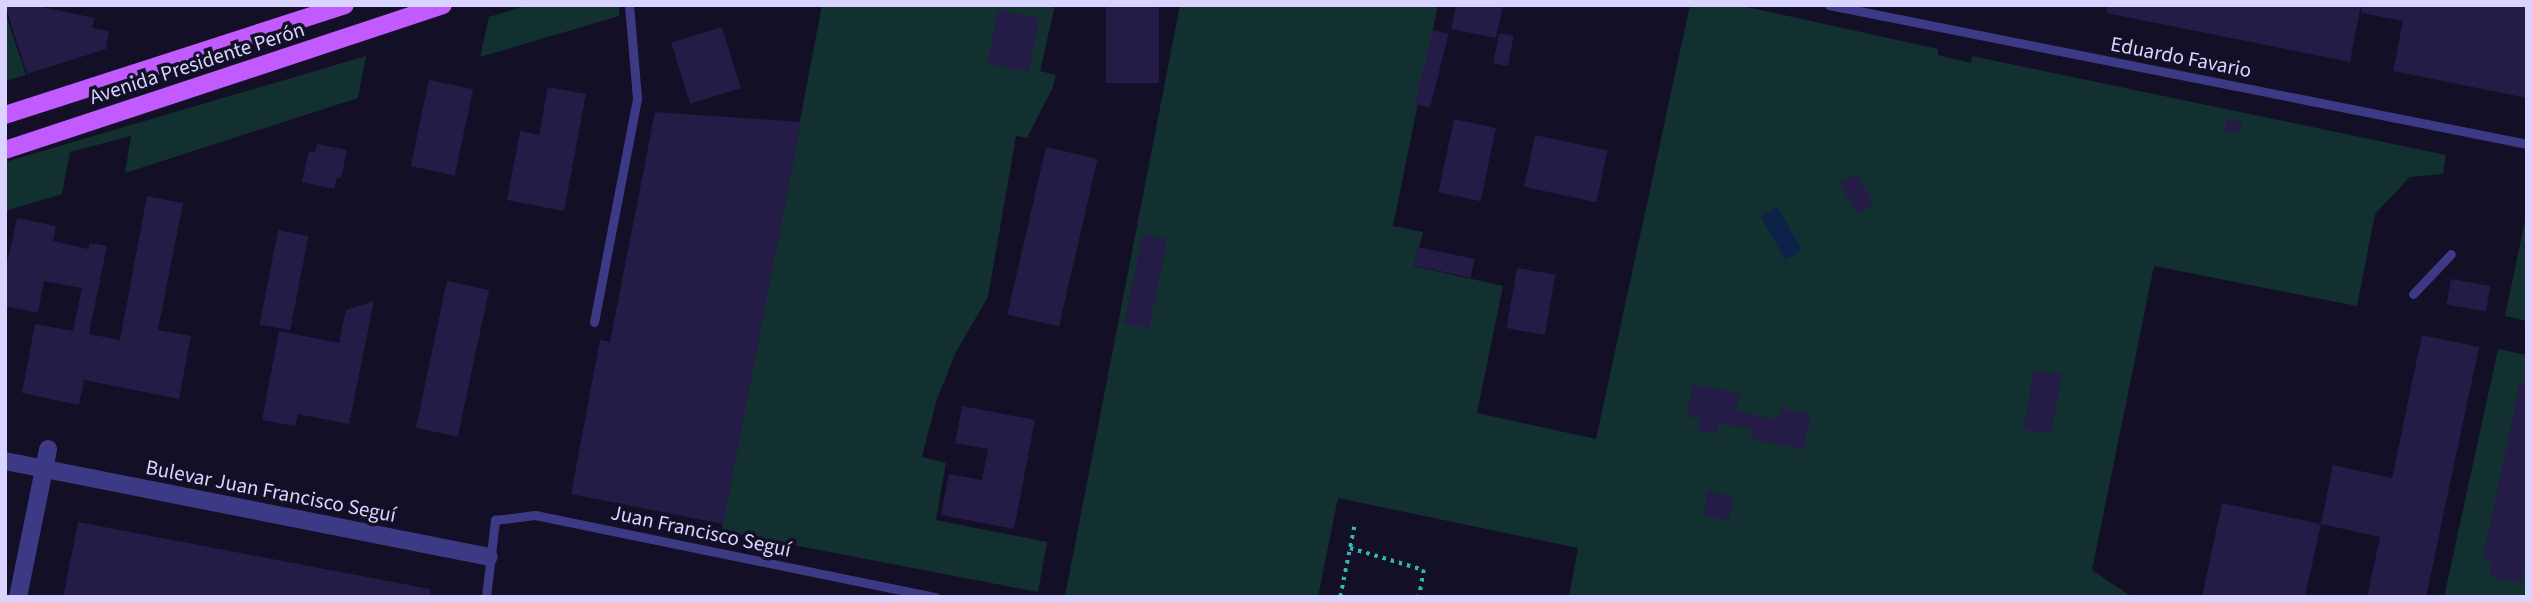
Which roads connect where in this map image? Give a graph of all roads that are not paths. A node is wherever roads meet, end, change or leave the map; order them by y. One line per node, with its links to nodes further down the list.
1 (345, 5): 5 (main road, Avenida Presidente Perón)
2 (443, 5): 7 (main road, Avenida Presidente Perón)
3 (629, 5): 10 (lane)
4 (1829, 5): 6 (lane, Eduardo Favario)
5 (5, 115)
6 (2527, 144)
7 (5, 150)
8 (2451, 254): 9 (lane)
9 (2413, 294)
10 (594, 322)
11 (48, 449): 14 (street)
12 (5, 452): 14 (street, Bulevar Juan Francisco Seguí)
13 (5, 461): 14 (street, Bulevar Juan Francisco Seguí)
14 (44, 470): 15 (street, Bulevar Juan Francisco Seguí); 16 (street)
15 (489, 557): 17 (lane); 18 (lane, Juan Francisco Seguí)
16 (18, 597)
17 (486, 597)
18 (936, 597)

